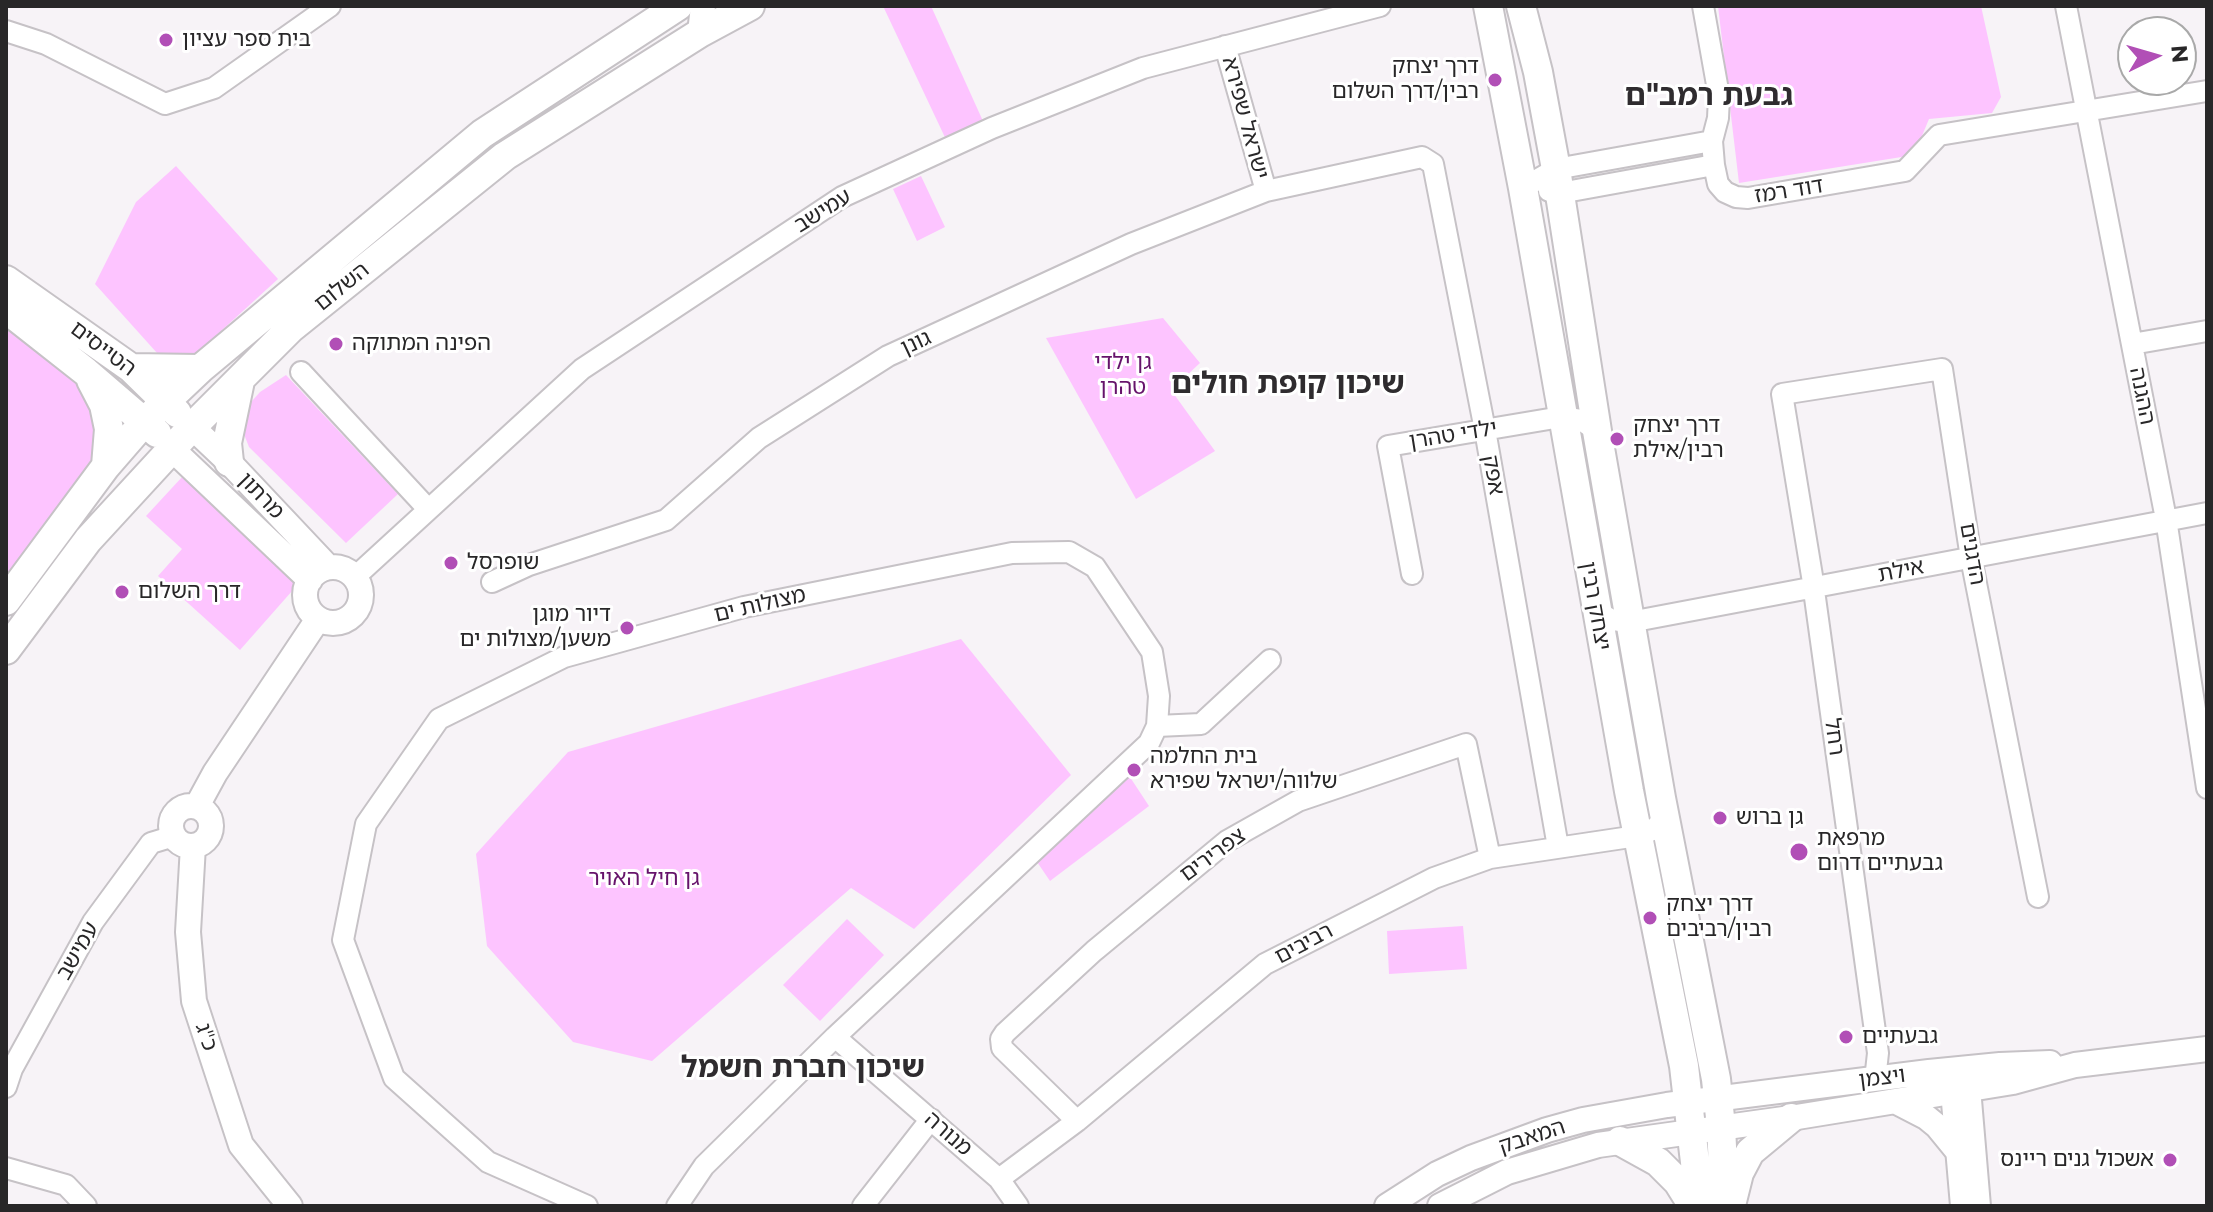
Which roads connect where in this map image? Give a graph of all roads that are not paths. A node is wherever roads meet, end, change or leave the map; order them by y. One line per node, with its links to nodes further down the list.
1 (330, 6): 10 (street)
2 (680, 6): 9 (street); 25 (main road, השלום)
3 (750, 6): 9 (main road, השלום)
4 (1380, 6): 11 (street, עמישב)
5 (1488, 6): 18 (main road, יצחק רבין)
6 (1521, 6): 17 (main road, יצחק רבין)
7 (1703, 6): 14 (street)
8 (2066, 6): 13 (street, ההגנה)
9 (701, 19): 28 (main road, השלום)
10 (6, 31)
11 (1225, 46): 19 (street, ישראל שפירא); 39 (street, עמישב)
12 (2207, 91): 13 (street, דוד רמז)
13 (2085, 110): 15 (street, דוד רמז); 23 (street, ההגנה)
14 (1712, 141): 15 (street); 17 (street)
15 (1714, 165): 17 (street)
16 (1374, 166): 19 (street, גונן); 34 (street, אפק)
17 (1558, 181): 18 (street); 35 (main road, יצחק רבין)
18 (1523, 188): 31 (main road, יצחק רבין)
19 (1266, 191): 46 (street, גונן)
20 (6, 280): 24 (main road, הטייסים)
21 (6, 309): 26 (main road, הטייסים)
22 (2207, 331): 23 (street)
23 (2132, 344): 41 (street, ההגנה)
24 (131, 368): 25 (main road); 30 (main road, הטייסים)
25 (200, 369): 30 (main road, השלום)
26 (86, 372): 32 (main road, הטייסים); 38 (main road)
27 (301, 372): 39 (street)
28 (241, 376): 33 (main road, השלום); 37 (main road)
29 (1782, 394): 42 (street, הדגנים); 47 (street, רחל)
30 (165, 401): 32 (main road, השלום); 33 (main road, הטייסים)
31 (1561, 417): 34 (street, ילדי טהרן); 35 (street); 49 (main road, יצחק רבין)
32 (145, 421): 36 (main road, הטייסים); 38 (main road, השלום)
33 (192, 427): 36 (main road, השלום); 37 (street, מרתון)
34 (1485, 430): 44 (street, ילדי טהרן); 60 (street, אפק)
35 (1597, 431): 51 (main road, יצחק רבין)
36 (172, 449): 43 (street, מרתון); 52 (main road, השלום)
37 (229, 462): 43 (street, מרתון)
38 (106, 466): 48 (main road, השלום)
39 (428, 509): 45 (street, עמישב)
40 (2207, 513): 41 (street, אילת)
41 (2166, 519): 42 (street, אילת); 54 (street, ההגנה)
42 (1971, 558): 47 (street, אילת); 62 (street, הדגנים)
43 (319, 573): 45 (street); 50 (street)
44 (1412, 574)
45 (355, 577): 50 (street)
46 (492, 582)
47 (1813, 587): 51 (street, אילת); 65 (street, רחל)
48 (6, 601)
49 (1596, 611): 51 (street, אילת); 58 (main road, יצחק רבין)
50 (318, 619): 59 (street)
51 (1630, 622): 57 (main road, יצחק רבין)
52 (6, 650)
53 (1270, 660): 55 (street)
54 (2200, 695): 56 (street, ההגנה)
55 (1157, 726): 63 (street); 81 (street, מצולות ים)
56 (2207, 788)
57 (1665, 818): 58 (street, רביבים); 70 (main road, יצחק רבין)
58 (1637, 836): 60 (street, רביבים); 69 (main road, יצחק רבין)
59 (183, 841): 67 (street, עמישב); 80 (street, כ"ג)
60 (1558, 847): 61 (street, רביבים)
61 (1490, 858): 73 (street, רביבים); 73 (street, צפרירים)
62 (2038, 897)
63 (835, 1037): 72 (street, מנורה); 82 (street)
64 (2207, 1049): 66 (street, ויצמן)
65 (1872, 1080): 66 (street, ויצמן); 70 (street, ויצמן)
66 (1960, 1083): 68 (street, ויצמן); 76 (street); 91 (street)
67 (6, 1087)
68 (1895, 1101): 71 (street, ויצמן); 76 (street)
69 (1689, 1103): 70 (street, ויצמן); 74 (main road, יצחק רבין); 85 (street, המאבק)
70 (1720, 1113): 71 (street, ויצמן); 74 (street, ויצמן); 89 (main road, יצחק רבין)
71 (1791, 1118): 89 (main road)
72 (931, 1119): 78 (street, מנורה); 83 (street)
73 (1077, 1121): 78 (street, רביבים)
74 (1693, 1131): 75 (street, המאבק); 88 (main road, יצחק רבין)
75 (1620, 1141): 86 (street, המאבק); 87 (main road)
76 (1955, 1148): 90 (street)
77 (6, 1168): 79 (street)
78 (999, 1179): 84 (street, מנורה)
79 (86, 1206)
80 (290, 1206)
81 (587, 1206)
82 (677, 1206)
83 (863, 1206)
84 (1018, 1206)
85 (1387, 1206)
86 (1440, 1206)
87 (1693, 1206)
88 (1700, 1206)
89 (1728, 1206)
90 (1961, 1206)
91 (1980, 1206)

